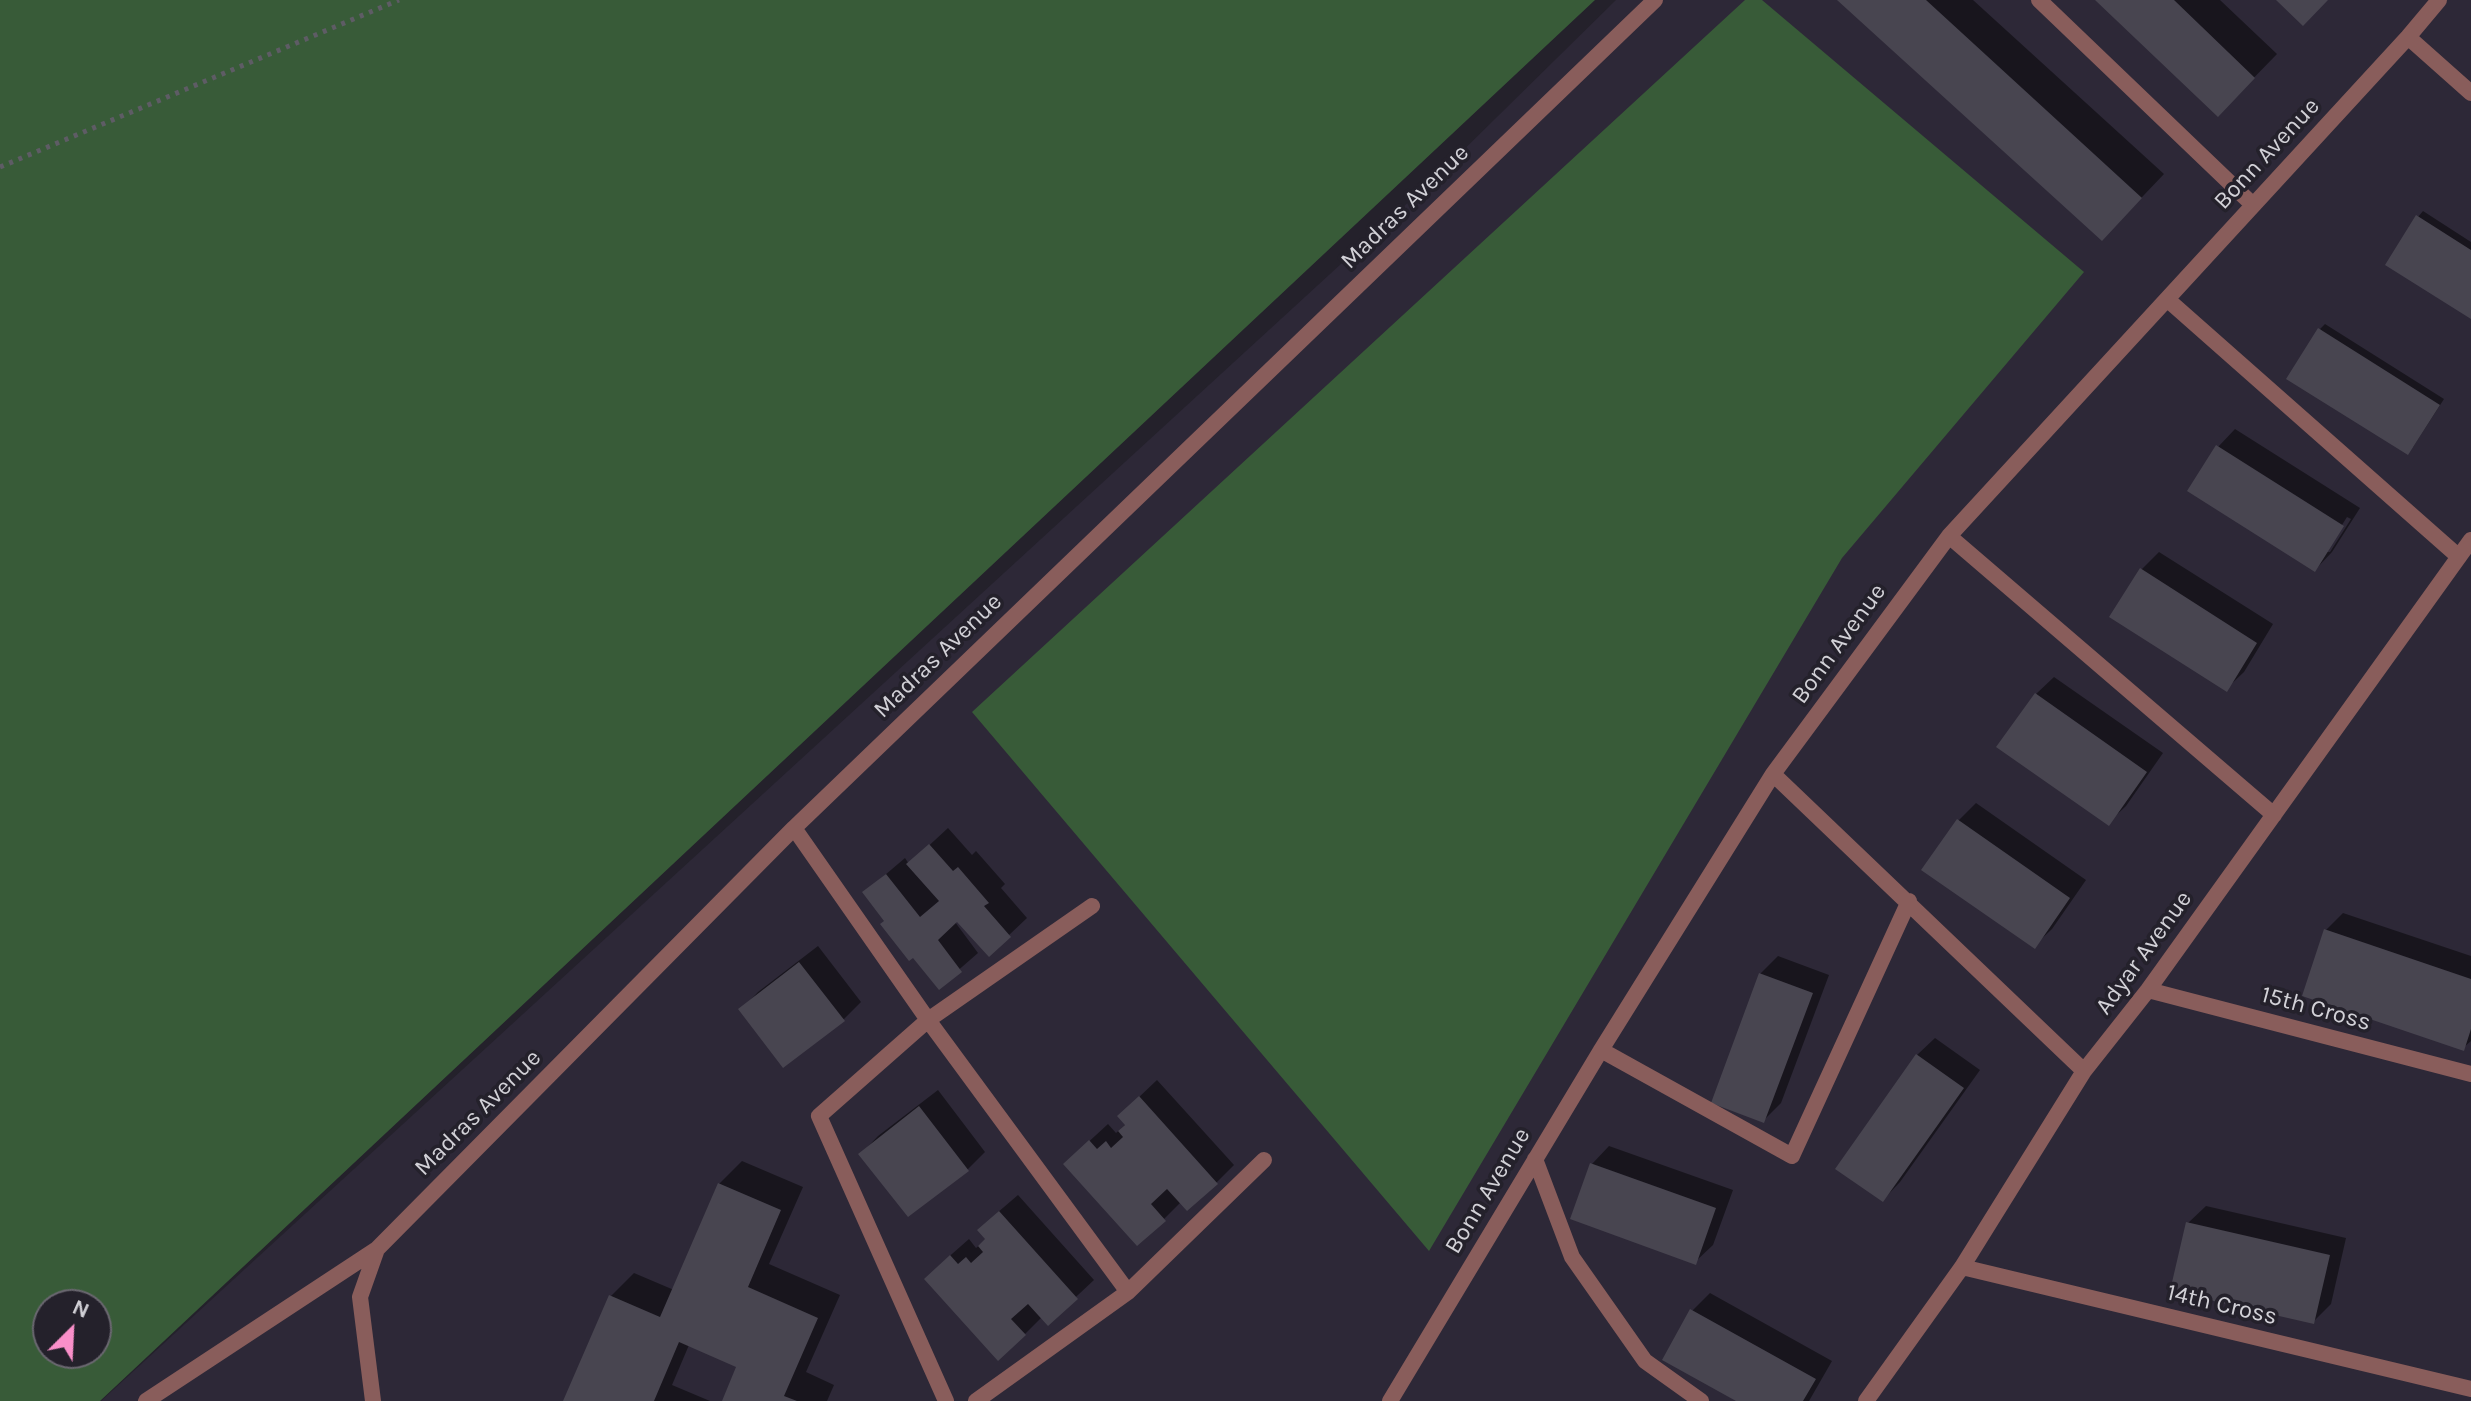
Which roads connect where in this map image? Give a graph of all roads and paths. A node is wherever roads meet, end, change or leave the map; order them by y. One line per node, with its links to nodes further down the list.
1 (399, 0): 7 (path)
2 (1655, 0): 15 (lane, Madras Avenue)
3 (2039, 0): 8 (lane)
4 (2439, 0): 5 (lane, Bonn Avenue)
5 (2408, 37): 6 (lane); 8 (lane, Bonn Avenue)
6 (2471, 93)
7 (0, 167)
8 (2252, 204): 9 (lane, Bonn Avenue)
9 (2168, 300): 10 (lane, Bonn Avenue); 12 (lane)
10 (1949, 536): 13 (lane, Bonn Avenue); 14 (lane)
11 (2471, 540): 12 (lane, Adyar Avenue)
12 (2459, 557): 14 (lane, Adyar Avenue)
13 (1773, 774): 16 (lane); 20 (lane, Bonn Avenue)
14 (2274, 815): 18 (lane, Adyar Avenue)
15 (794, 828): 19 (lane); 25 (lane, Madras Avenue)
16 (1909, 901): 20 (lane); 21 (lane)
17 (1092, 906): 19 (lane)
18 (2148, 990): 21 (lane, Adyar Avenue); 22 (lane, 15th Cross)
19 (928, 1020): 27 (lane); 31 (lane)
20 (1601, 1050): 23 (lane, Bonn Avenue)
21 (2084, 1071): 26 (lane, Adyar Avenue)
22 (2471, 1074)
23 (1535, 1159): 33 (lane, Bonn Avenue); 34 (lane)
24 (1264, 1160): 27 (lane)
25 (377, 1249): 29 (lane); 30 (lane, Madras Avenue)
26 (1962, 1267): 28 (lane, 14th Cross); 35 (lane, Adyar Avenue)
27 (1128, 1292): 32 (lane)
28 (2471, 1389)
29 (146, 1401)
30 (373, 1401)
31 (946, 1401)
32 (976, 1401)
33 (1390, 1401)
34 (1701, 1401)
35 (1866, 1401)

